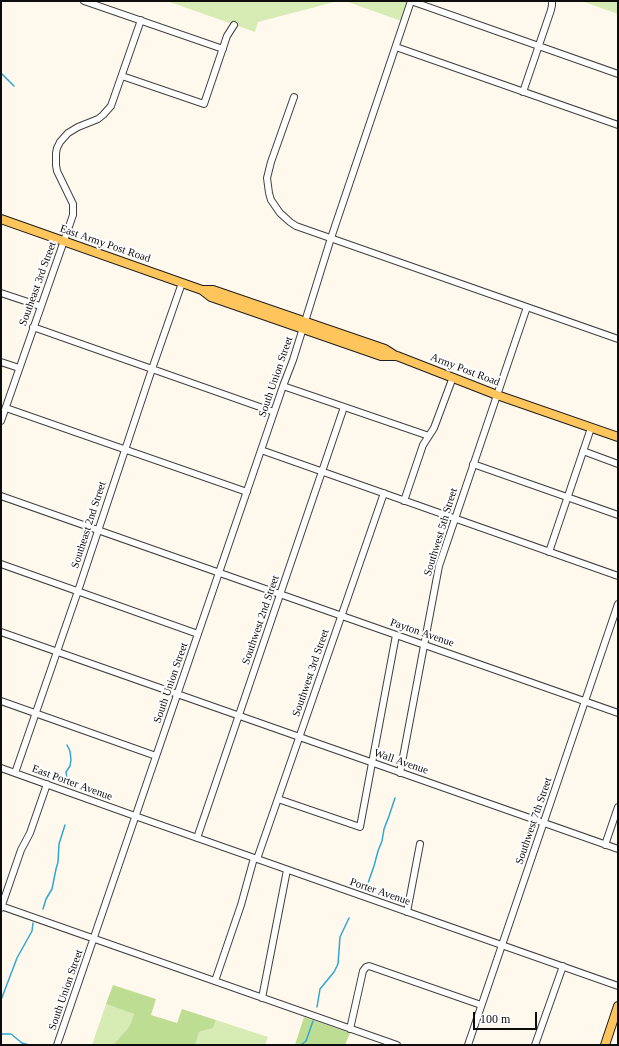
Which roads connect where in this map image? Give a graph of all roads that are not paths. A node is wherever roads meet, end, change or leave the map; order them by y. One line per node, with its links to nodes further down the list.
1 (84, 1): 4 (street)
2 (411, 1): 6 (street); 7 (street, South Union Street)
3 (552, 1): 6 (street)
4 (141, 20): 8 (street); 10 (street, Southeast 3rd Street)
5 (234, 25): 8 (street)
6 (539, 46): 9 (street); 11 (street)
7 (396, 47): 11 (street); 15 (street, South Union Street)
8 (223, 49): 10 (street)
9 (618, 74)
10 (122, 76): 16 (street, Southeast 3rd Street)
11 (523, 92): 13 (street)
12 (294, 97): 15 (street)
13 (618, 125)
14 (1, 219): 16 (main road, East Army Post Road)
15 (331, 238): 20 (street); 21 (street, South Union Street)
16 (64, 241): 17 (main road, East Army Post Road); 19 (street, Southeast 3rd Street)
17 (182, 283): 21 (main road, East Army Post Road); 26 (street, Southeast 2nd Street)
18 (1, 293): 19 (street)
19 (40, 306): 22 (street, Southeast 3rd Street)
20 (527, 307): 23 (street); 29 (street, Southwest 5th Street)
21 (304, 324): 27 (main road, Army Post Road); 28 (street, South Union Street)
22 (33, 327): 25 (street, Southeast 3rd Street); 26 (street)
23 (618, 339)
24 (1, 362): 25 (street)
25 (19, 368): 31 (street, Southeast 3rd Street)
26 (152, 369): 32 (street); 37 (street, Southeast 2nd Street)
27 (453, 377): 29 (main road, Army Post Road); 35 (street)
28 (283, 386): 30 (street); 32 (street, South Union Street)
29 (497, 395): 34 (main road, Army Post Road); 40 (street, Southwest 5th Street)
30 (344, 407): 35 (street); 42 (street, Southwest 2nd Street)
31 (6, 408): 33 (street, Southeast 3rd Street); 37 (street)
32 (274, 412): 38 (street, South Union Street)
33 (1, 421)
34 (591, 428): 36 (main road, Army Post Road); 39 (street)
35 (429, 436): 47 (street)
36 (618, 437)
37 (124, 450): 43 (street); 50 (street, Southeast 2nd Street)
38 (261, 450): 42 (street); 43 (street, South Union Street)
39 (583, 451): 41 (street); 46 (street)
40 (473, 464): 46 (street); 49 (street, Southwest 5th Street)
41 (618, 464)
42 (322, 472): 44 (street); 56 (street, Southwest 2nd Street)
43 (246, 492): 53 (street, South Union Street)
44 (384, 493): 47 (street); 58 (street, Southwest 3rd Street)
45 (1, 496): 50 (street, Payton Avenue)
46 (568, 497): 48 (street); 51 (street)
47 (404, 501): 49 (street)
48 (618, 515)
49 (455, 518): 51 (street); 62 (street, Southwest 5th Street)
50 (98, 530): 53 (street, Payton Avenue); 55 (street, Southeast 2nd Street)
51 (549, 552): 54 (street)
52 (1, 564): 55 (street)
53 (219, 572): 56 (street, Payton Avenue); 60 (street, South Union Street)
54 (618, 576)
55 (78, 592): 60 (street); 63 (street, Southeast 2nd Street)
56 (281, 594): 58 (street, Payton Avenue); 69 (street, Southwest 2nd Street)
57 (618, 604): 66 (street, Southwest 7th Street)
58 (342, 616): 61 (street, Payton Avenue); 70 (street, Southwest 3rd Street)
59 (1, 632): 63 (street, Wall Avenue)
60 (198, 634): 64 (street, South Union Street)
61 (396, 635): 62 (street, Payton Avenue); 72 (street)
62 (424, 644): 66 (street, Payton Avenue); 75 (street, Southwest 5th Street)
63 (57, 652): 64 (street, Wall Avenue); 67 (street, Southeast 2nd Street)
64 (177, 695): 69 (street, Wall Avenue); 71 (street, South Union Street)
65 (1, 701): 67 (street)
66 (585, 701): 68 (street, Payton Avenue); 80 (street, Southwest 7th Street)
67 (35, 713): 71 (street); 74 (street, Southeast 2nd Street)
68 (618, 713)
69 (239, 716): 70 (street, Wall Avenue); 81 (street, Southwest 2nd Street)
70 (299, 738): 72 (street, Wall Avenue); 77 (street, Southwest 3rd Street)
71 (156, 756): 79 (street, South Union Street)
72 (372, 763): 75 (street, Wall Avenue); 77 (street)
73 (1, 768): 74 (street, East Porter Avenue)
74 (15, 773): 76 (street, East Porter Avenue)
75 (400, 773): 80 (street, Wall Avenue)
76 (47, 784): 79 (street, East Porter Avenue); 87 (street)
77 (278, 799): 85 (street, Southwest 3rd Street)
78 (618, 807): 83 (street)
79 (135, 816): 81 (street, Porter Avenue); 89 (street, South Union Street)
80 (544, 823): 83 (street, Wall Avenue); 90 (street, Southwest 7th Street)
81 (197, 838): 85 (street, Porter Avenue)
82 (420, 844): 88 (street)
83 (605, 845): 84 (street, Wall Avenue)
84 (618, 849)
85 (256, 859): 86 (street, Porter Avenue); 92 (street, Southwest 3rd Street)
86 (287, 870): 88 (street, Porter Avenue); 94 (street)
87 (1, 906): 89 (street)
88 (407, 912): 90 (street, Porter Avenue)
89 (94, 938): 92 (street); 98 (street, South Union Street)
90 (502, 945): 91 (street, Porter Avenue); 95 (street, Southwest 7th Street)
91 (563, 966): 93 (street, Porter Avenue); 101 (street)
92 (215, 981): 94 (street)
93 (618, 986)
94 (262, 998): 97 (street)
95 (481, 1005): 97 (street); 100 (street, Southwest 7th Street)
96 (618, 1006): 102 (main road)
97 (350, 1029): 99 (street)
98 (58, 1044)
99 (397, 1045)
100 (468, 1045)
101 (536, 1045)
102 (605, 1045)

